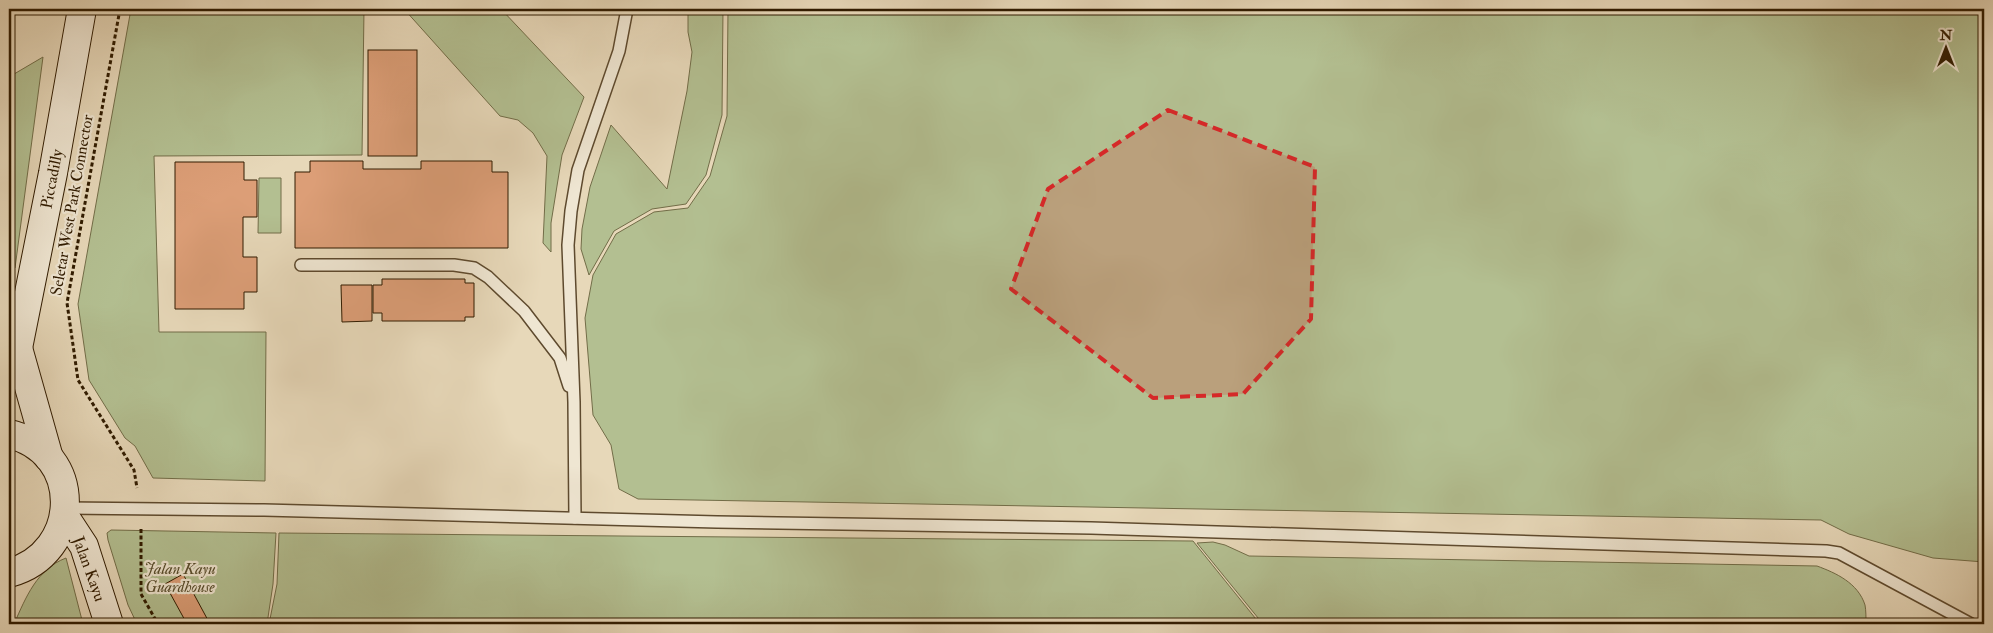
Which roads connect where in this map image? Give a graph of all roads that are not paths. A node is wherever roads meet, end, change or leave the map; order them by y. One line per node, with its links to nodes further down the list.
1 (82, 9): 4 (street, Piccadilly)
2 (627, 9): 5 (lane)
3 (301, 265): 5 (lane)
4 (14, 358): 7 (street, Piccadilly)
5 (574, 402): 9 (lane)
6 (9, 434): 7 (street)
7 (49, 458): 8 (street)
8 (65, 512): 9 (lane); 10 (street); 11 (street, Jalan Kayu)
9 (575, 518): 12 (lane)
10 (9, 573)
11 (109, 624)
12 (1971, 624)

